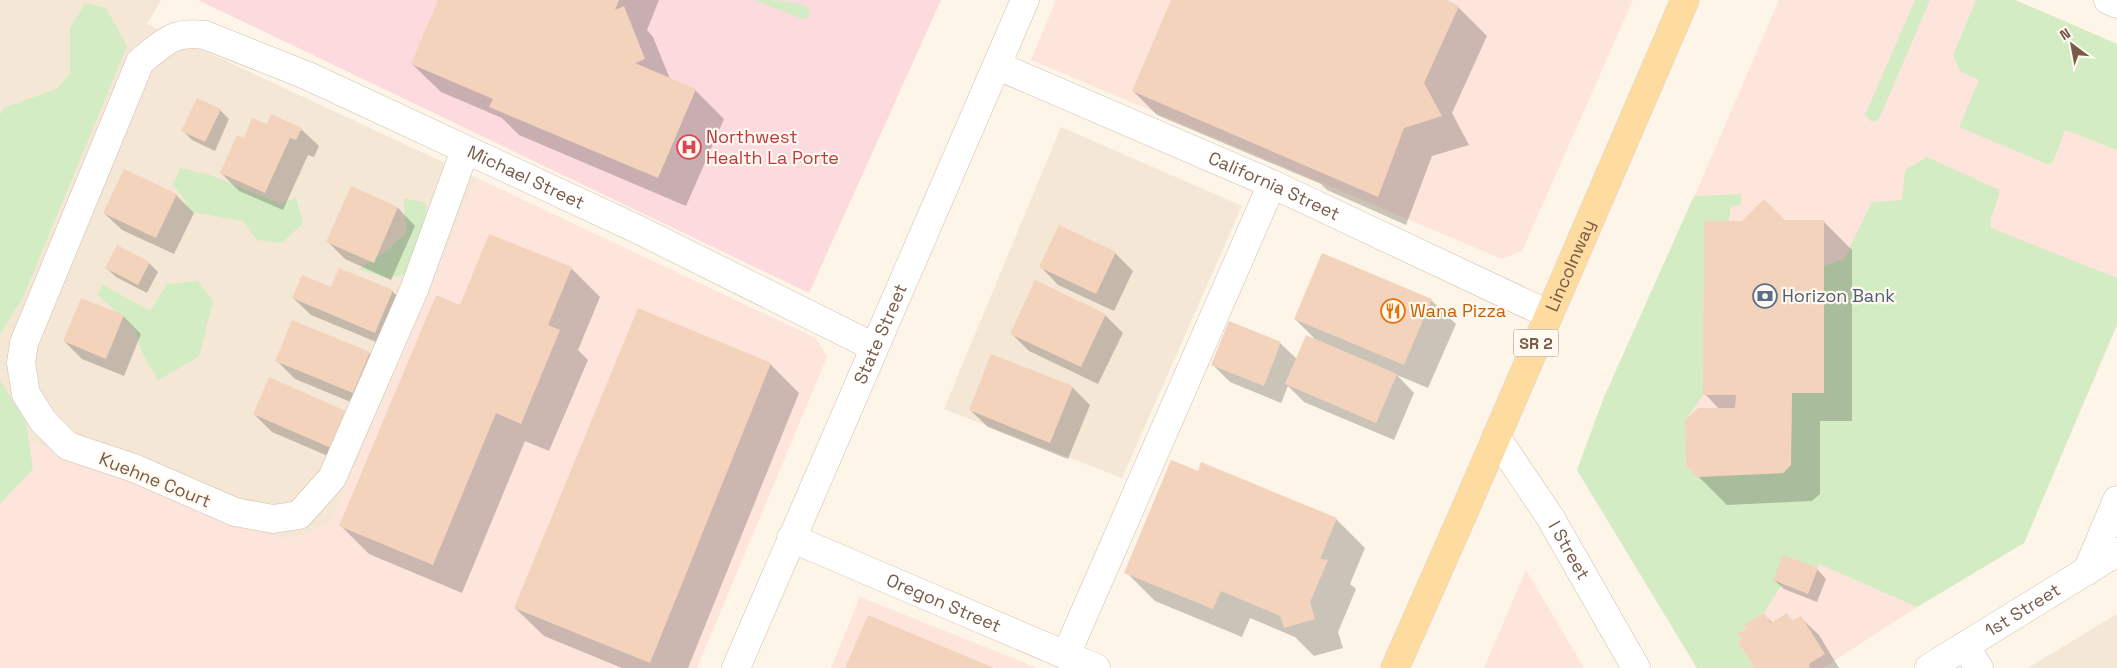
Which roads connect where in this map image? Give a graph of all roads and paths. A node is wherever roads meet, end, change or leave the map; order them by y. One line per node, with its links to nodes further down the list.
1 (1025, 0): 6 (street, State Street)
2 (1685, 0): 9 (main road, Lincolnway / SR 2)
3 (2108, 0): 4 (street)
4 (2117, 4)
5 (170, 38): 7 (street, Michael Street); 7 (street, Kuehne Court)
6 (998, 66): 8 (street, California Street); 10 (street, State Street)
7 (465, 150): 10 (street, Michael Street)
8 (1272, 184): 9 (street, California Street); 16 (street)
9 (1548, 314): 11 (main road, Lincolnway / SR 2)
10 (874, 347): 13 (street, State Street)
11 (1496, 437): 20 (main road, Lincolnway / SR 2); 21 (street, I Street)
12 (2117, 500): 15 (street)
13 (791, 538): 16 (street, Oregon Street); 18 (street, State Street)
14 (2117, 552): 15 (street, 1st Street)
15 (2087, 571): 17 (street, 1st Street)
16 (1066, 655): 19 (street, Oregon Street)
17 (1972, 657): 22 (street, 1st Street)
18 (736, 668)
19 (1096, 668)
20 (1395, 668)
21 (1636, 668)
22 (1929, 668)

